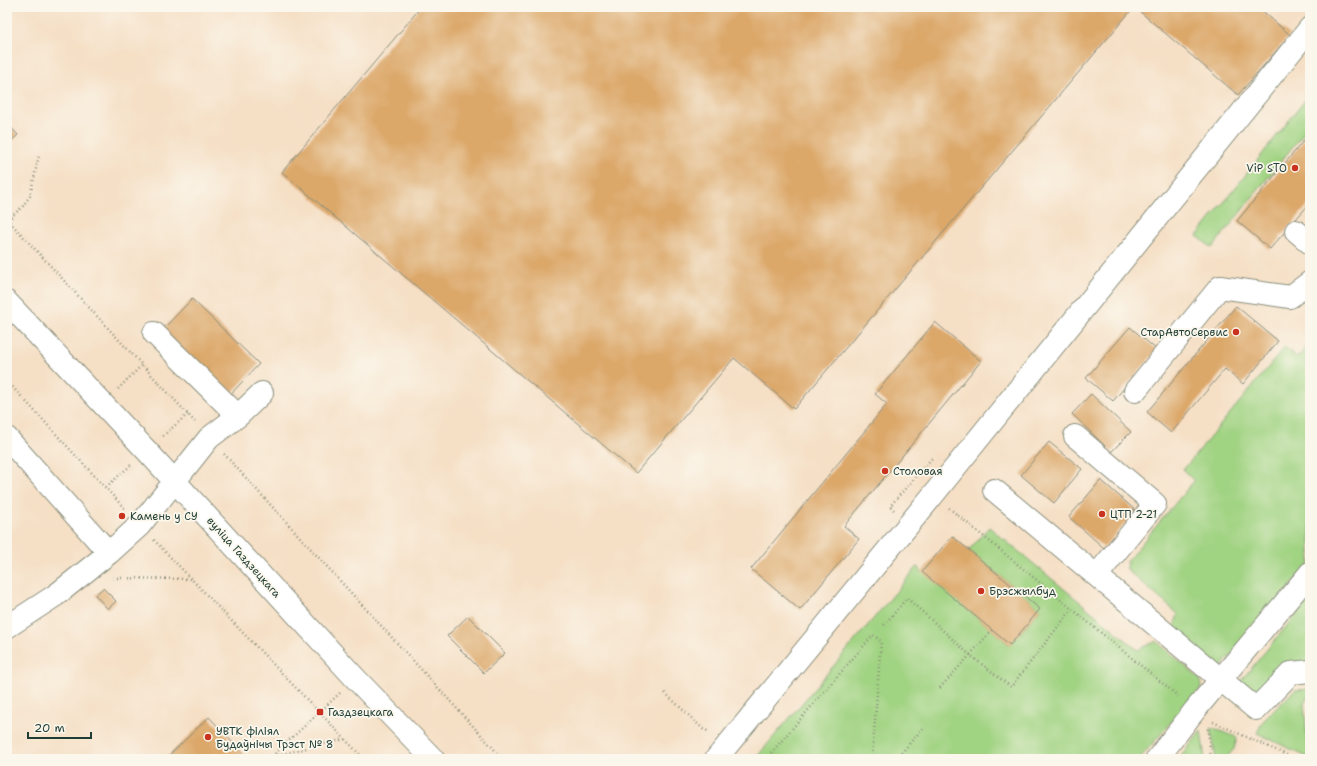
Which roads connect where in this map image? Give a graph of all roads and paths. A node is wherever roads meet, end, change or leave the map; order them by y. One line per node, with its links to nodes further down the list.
1 (1310, 28): 18 (street)
2 (39, 155): 3 (path)
3 (7, 220): 7 (path)
4 (1310, 282): 9 (street)
5 (7, 302): 11 (street, вуліца Газдзецкага)
6 (154, 333): 12 (street)
7 (142, 365): 11 (path); 15 (path)
8 (7, 381): 19 (path)
9 (1135, 391)
10 (262, 393): 12 (street)
11 (103, 403): 16 (street, вуліца Газдзецкага)
12 (238, 416): 15 (street)
13 (1075, 436): 22 (street)
14 (7, 438): 20 (street)
15 (209, 438): 16 (street); 42 (path)
16 (175, 481): 19 (street); 31 (street, вуліца Газдзецкага)
17 (994, 490): 22 (street)
18 (933, 495): 25 (path); 43 (street)
19 (140, 525): 20 (street); 24 (path)
20 (109, 553): 23 (street)
21 (1310, 573): 32 (street)
22 (1097, 575): 32 (street)
23 (79, 578): 24 (path); 27 (street)
24 (192, 579): 34 (path)
25 (1072, 609): 29 (path); 35 (path)
26 (884, 625): 29 (path)
27 (7, 627)
28 (992, 630): 29 (path)
29 (970, 655): 33 (path)
30 (1310, 671): 32 (street)
31 (356, 678): 34 (path); 41 (street, вуліца Газдзецкага)
32 (1221, 679): 35 (street)
33 (938, 690)
34 (320, 712): 37 (path); 38 (path)
35 (1201, 714): 47 (street); 48 (path); 49 (path)
36 (924, 727): 46 (path)
37 (345, 739): 38 (path); 40 (path)
38 (272, 756): 39 (path)
39 (269, 759)
40 (364, 759)
41 (433, 759)
42 (503, 759)
43 (716, 759)
44 (766, 759): 45 (path)
45 (872, 759)
46 (896, 759)
47 (1157, 759)
48 (1211, 759)
49 (1296, 759)

